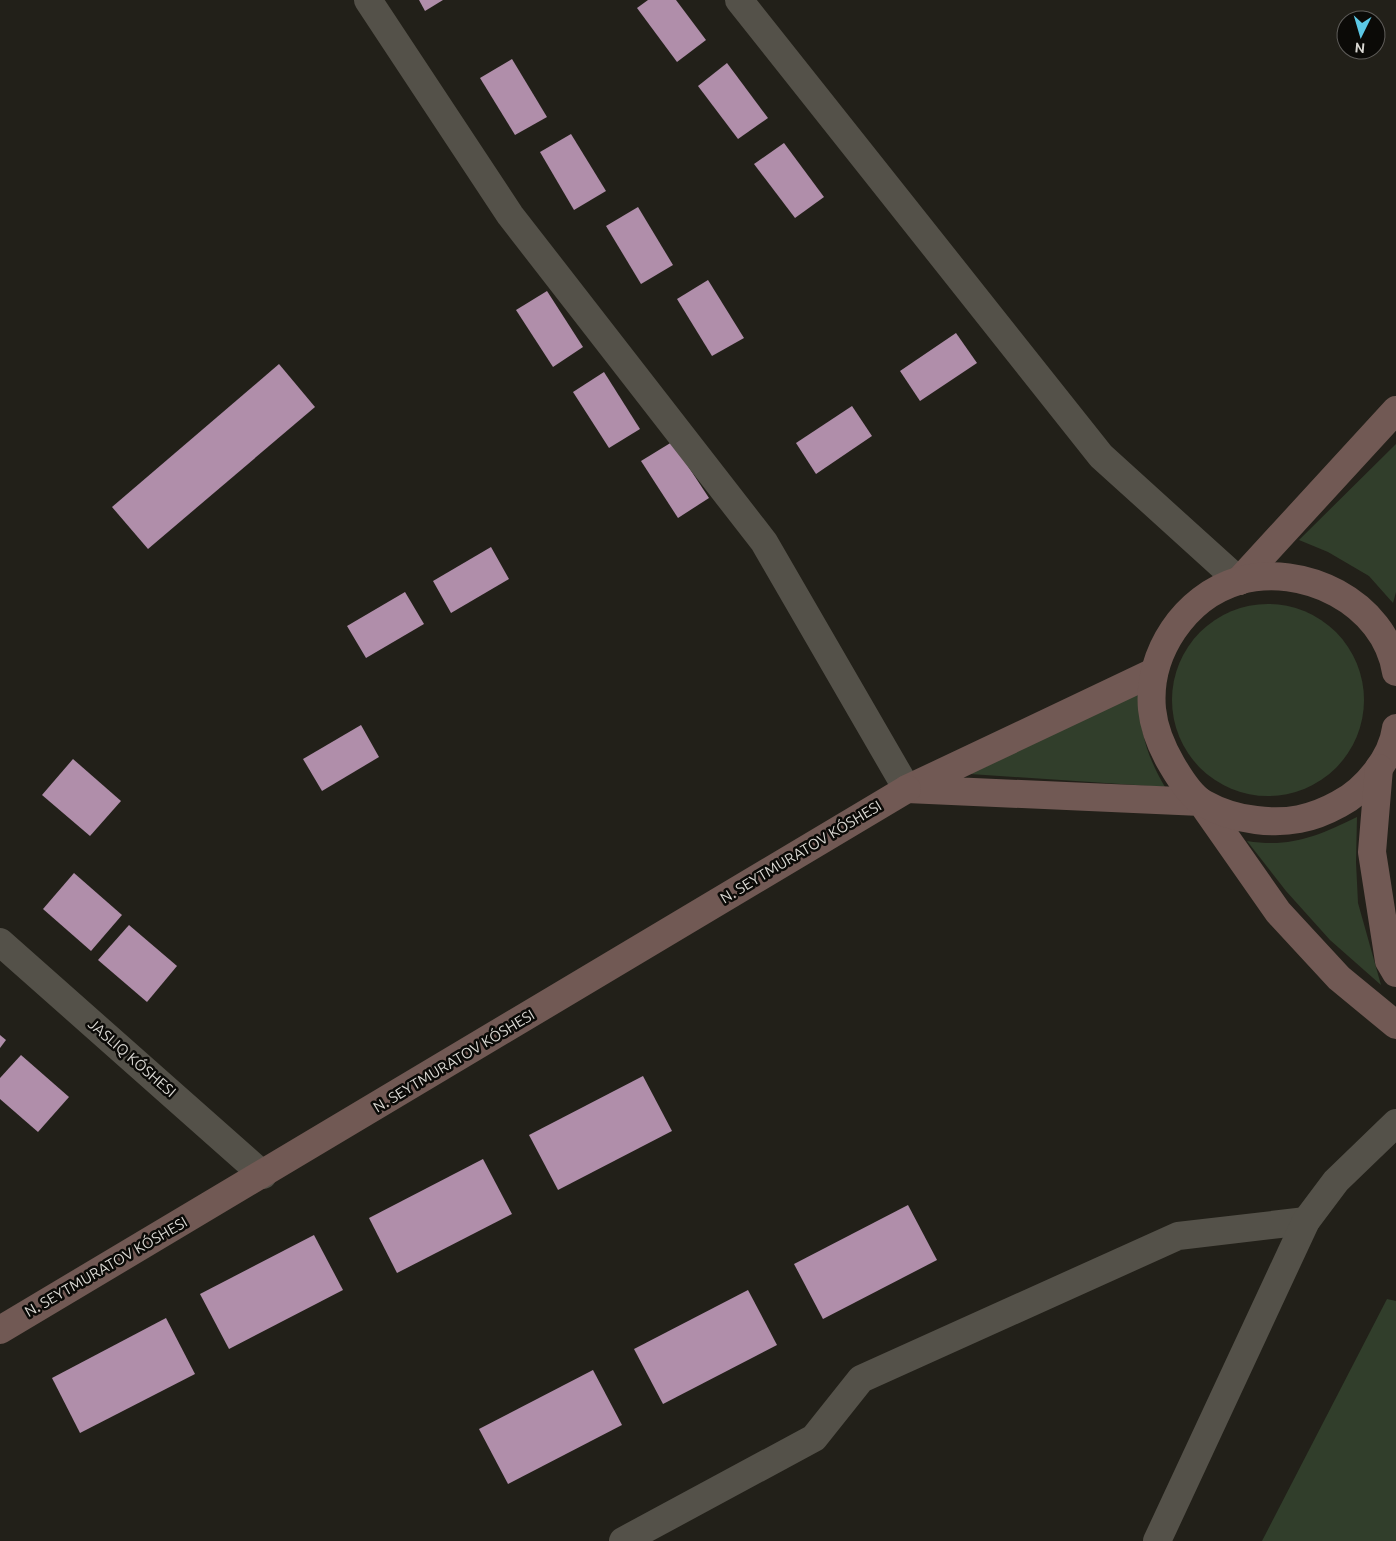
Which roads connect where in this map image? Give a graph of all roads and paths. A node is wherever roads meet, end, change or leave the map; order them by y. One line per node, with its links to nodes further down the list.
1 (368, 0): 9 (street)
2 (739, 0): 4 (street)
3 (1396, 410): 4 (street)
4 (1239, 581): 5 (street); 6 (street)
5 (1396, 665)
6 (1154, 672): 9 (street, N. SEYTMURATOV KÓSHESI); 10 (street)
7 (1396, 728): 8 (street)
8 (1379, 768): 10 (street); 12 (street)
9 (906, 789): 10 (street); 15 (street, N. SEYTMURATOV KÓSHESI)
10 (1201, 802): 13 (street)
11 (0, 942): 15 (street)
12 (1396, 973)
13 (1396, 1025)
14 (1396, 1124): 16 (street)
15 (263, 1174): 17 (street, N. SEYTMURATOV KÓSHESI)
16 (1306, 1221): 18 (street); 19 (street)
17 (0, 1330)
18 (623, 1541)
19 (1157, 1541)

